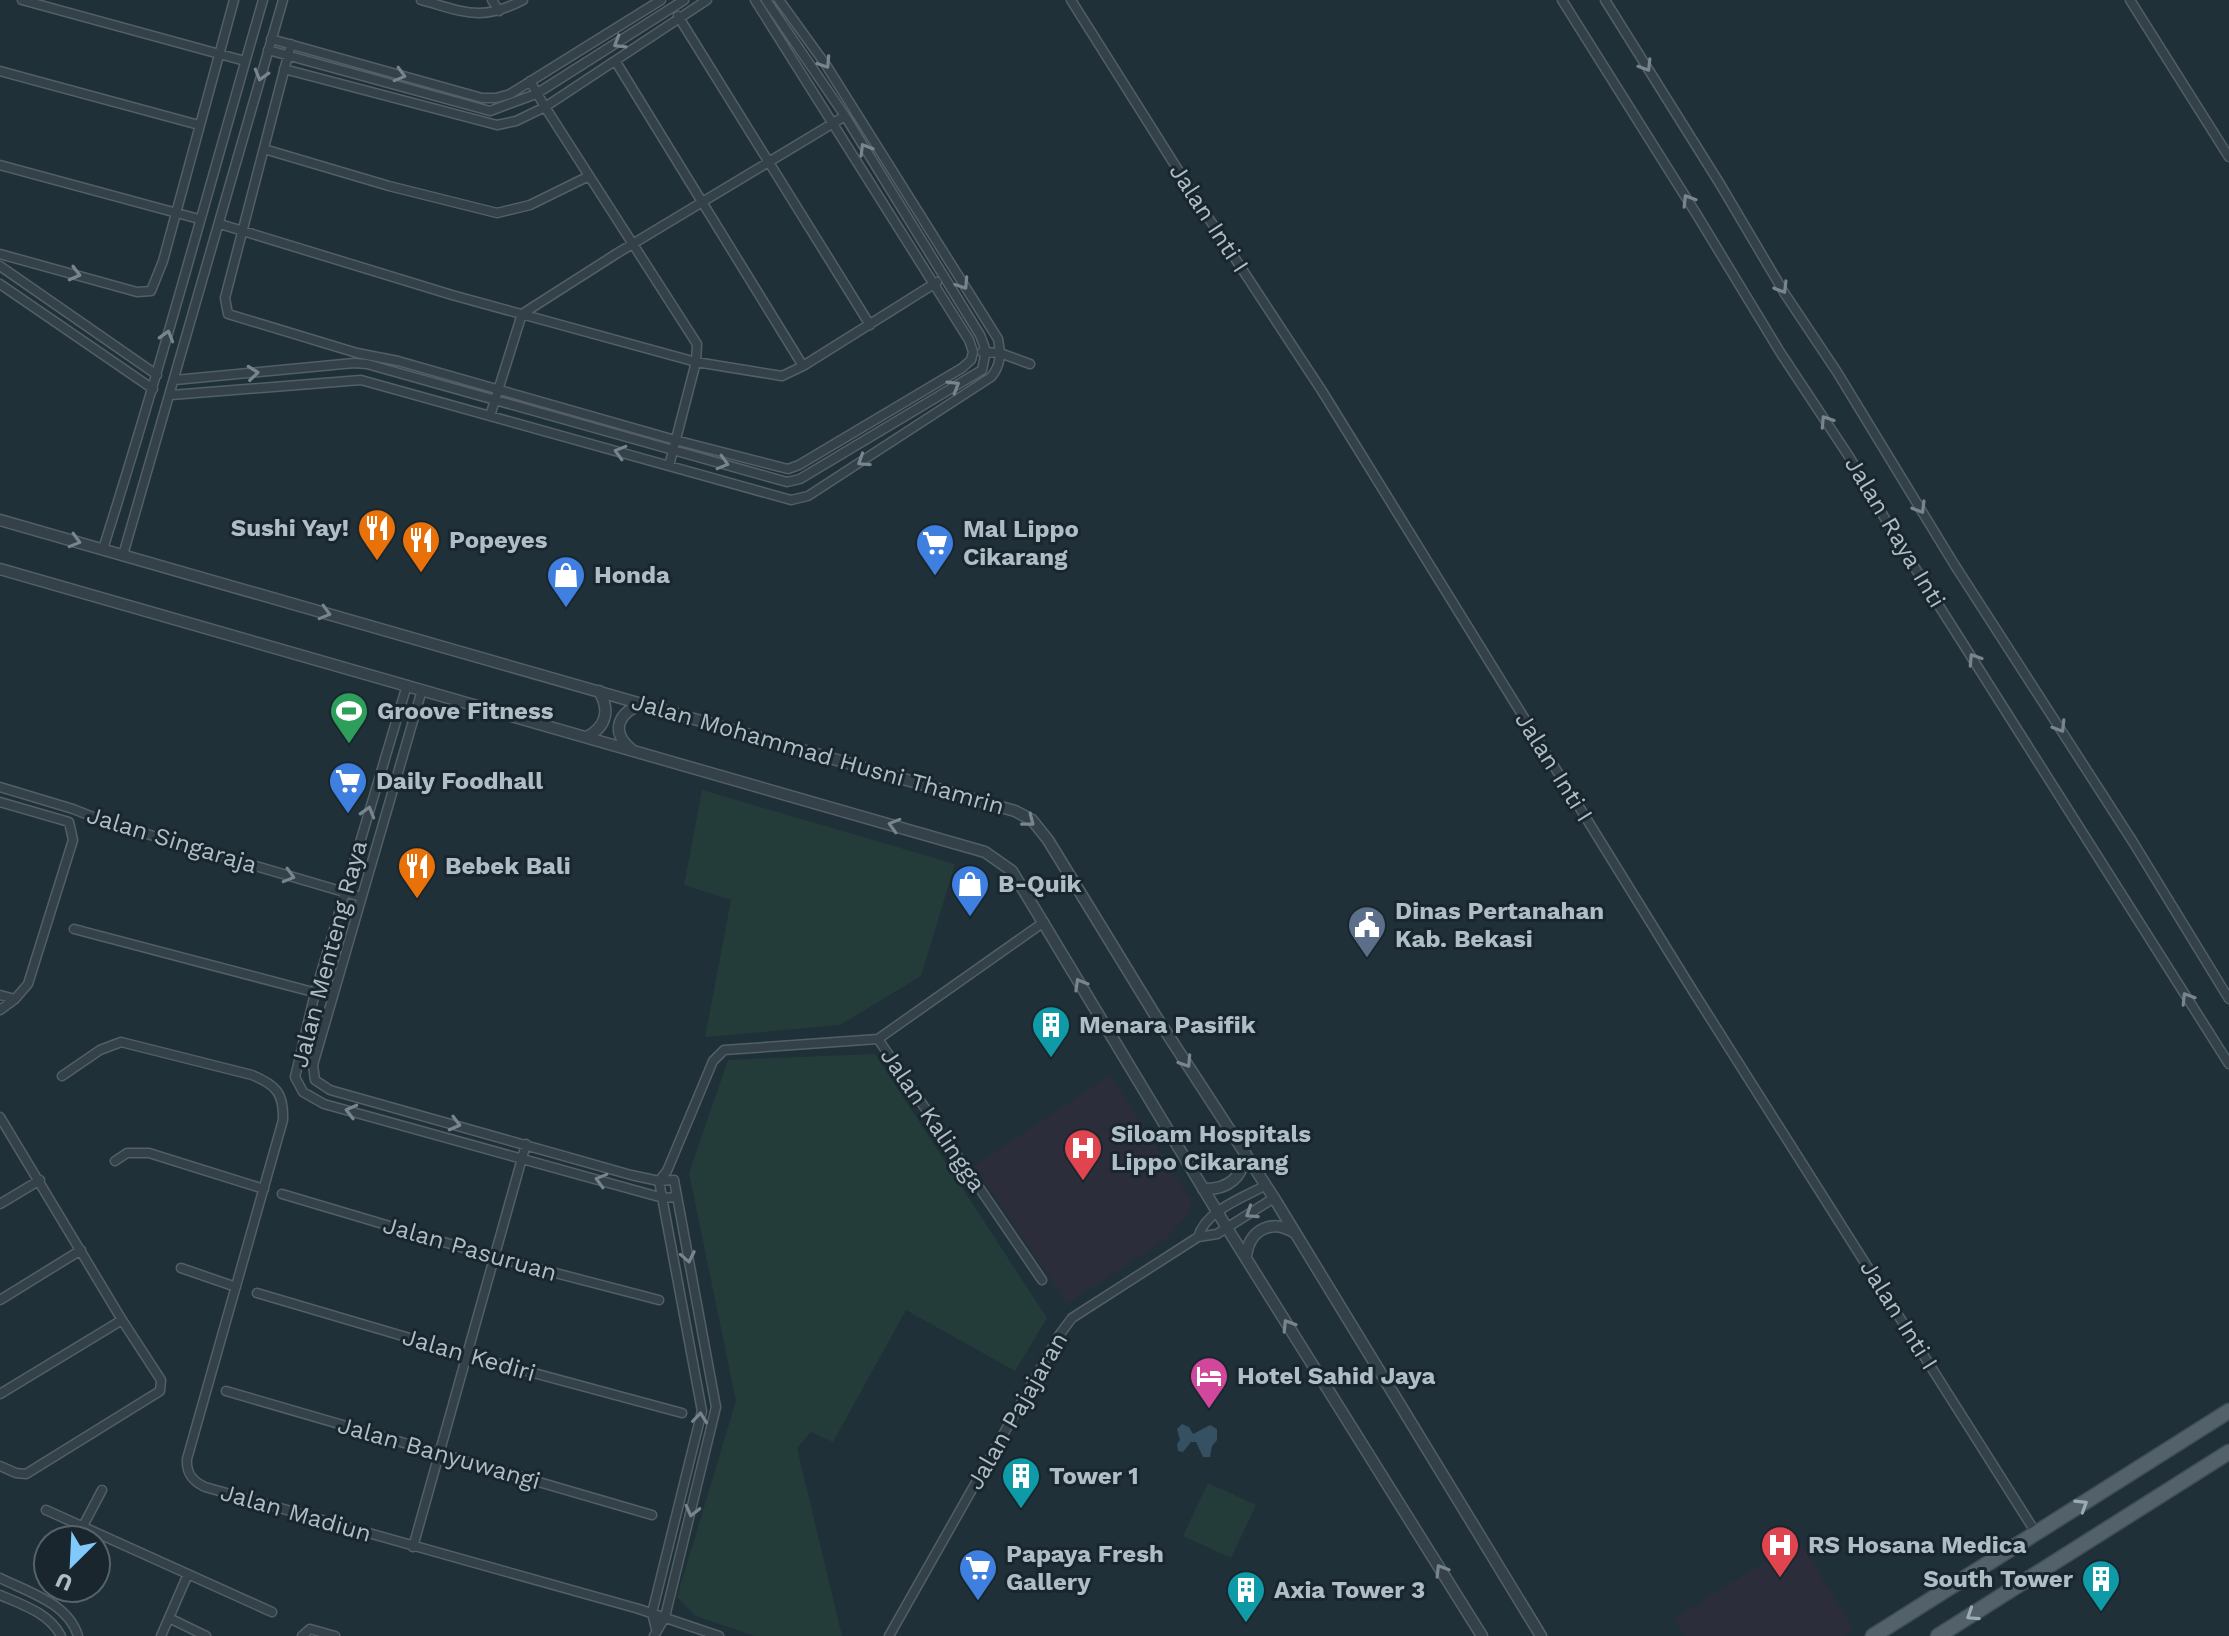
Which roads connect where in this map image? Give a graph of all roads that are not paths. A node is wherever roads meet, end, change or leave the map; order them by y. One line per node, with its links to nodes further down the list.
1 (22, 0): 28 (street)
2 (234, 0): 28 (street)
3 (263, 0): 30 (street)
4 (283, 0): 25 (street)
5 (421, 0): 19 (street)
6 (492, 0): 19 (street)
7 (523, 0): 19 (street)
8 (661, 0): 20 (street)
9 (684, 0): 18 (street)
10 (707, 0): 21 (street)
11 (755, 0): 42 (street)
12 (766, 0): 24 (street)
13 (779, 0): 23 (street)
14 (1071, 0): 152 (street, Jalan Inti I)
15 (1562, 0): 106 (street, Jalan Raya Inti, one-way to 15)
16 (1605, 0): 103 (street, Jalan Raya Inti, one-way to 103)
17 (2130, 0): 45 (street)
18 (673, 8): 21 (street); 22 (street)
19 (499, 11)
20 (635, 17): 22 (street); 36 (street)
21 (680, 19): 31 (street); 46 (street)
22 (642, 29): 37 (street, one-way to 37)
23 (804, 31): 24 (street); 49 (street, one-way to 49)
24 (792, 37): 41 (street)
25 (271, 39): 26 (street); 27 (street)
26 (291, 44): 29 (street); 32 (street)
27 (268, 50): 29 (street); 52 (street, one-way to 52)
28 (219, 54): 30 (street); 43 (street)
29 (288, 55): 33 (street); 35 (street)
30 (245, 61): 51 (street)
31 (616, 62): 39 (street); 53 (street)
32 (376, 68): 35 (street); 36 (street, one-way to 36)
33 (284, 69): 40 (street); 44 (street)
34 (0, 71): 43 (street)
35 (372, 78): 38 (street)
36 (530, 81): 37 (street)
37 (536, 94): 38 (street); 39 (street)
38 (454, 102): 40 (street)
39 (545, 107): 40 (street); 48 (street)
40 (451, 114)
41 (845, 116): 42 (street); 50 (street, one-way to 41)
42 (832, 123): 46 (street); 63 (street)
43 (199, 125): 54 (street)
44 (264, 149): 48 (street); 57 (street)
45 (2229, 157)
46 (768, 161): 53 (street); 65 (street)
47 (0, 165): 54 (street)
48 (589, 176): 58 (street)
49 (899, 182): 50 (street); 68 (street, one-way to 68)
50 (888, 187): 61 (street)
51 (206, 192): 52 (street); 55 (street)
52 (227, 198): 56 (street)
53 (702, 202): 58 (street); 72 (street)
54 (176, 213): 55 (street); 59 (street, one-way to 54)
55 (199, 219): 73 (street, one-way to 55)
56 (220, 224): 57 (street); 74 (street)
57 (243, 230): 64 (street); 69 (street)
58 (632, 244): 64 (street); 70 (street)
59 (0, 254)
60 (0, 266): 73 (street)
61 (944, 278): 63 (street); 66 (street)
62 (0, 284): 75 (street)
63 (934, 284): 65 (street); 67 (street)
64 (522, 314): 70 (street); 76 (street)
65 (870, 325): 72 (street)
66 (986, 351): 67 (street); 68 (street); 80 (street, one-way to 66)
67 (973, 352): 80 (street)
68 (1000, 353): 71 (street); 82 (street, one-way to 82)
69 (363, 359): 74 (street, one-way to 69); 76 (street)
70 (696, 362): 72 (street); 80 (street)
71 (1030, 364)
72 (803, 366)
73 (157, 375): 75 (street)
74 (175, 380): 77 (street)
75 (153, 389): 79 (street)
76 (497, 393): 78 (street); 80 (street)
77 (171, 395): 78 (street); 81 (street)
78 (490, 416): 82 (street, one-way to 78)
79 (136, 445): 81 (street); 84 (street)
80 (674, 445): 82 (street)
81 (153, 451): 85 (street)
82 (669, 466)
83 (0, 520): 84 (street, Jalan Mohammad Husni Thamrin, one-way to 84)
84 (103, 549): 85 (street, Jalan Mohammad Husni Thamrin)
85 (123, 555): 89 (street, Jalan Mohammad Husni Thamrin, one-way to 89)
86 (0, 569): 87 (street, Jalan Mohammad Husni Thamrin)
87 (407, 685): 88 (street, Jalan Mohammad Husni Thamrin); 95 (street, Jalan Menteng Raya, one-way to 87)
88 (422, 690): 91 (street, Jalan Mohammad Husni Thamrin); 96 (street, Jalan Menteng Raya)
89 (599, 691): 90 (street, Jalan Mohammad Husni Thamrin); 91 (street)
90 (644, 704): 92 (street); 110 (street, Jalan Mohammad Husni Thamrin, one-way to 110)
91 (587, 737): 92 (street, Jalan Mohammad Husni Thamrin)
92 (633, 750): 97 (street, Jalan Mohammad Husni Thamrin, one-way to 92)
93 (0, 787): 95 (street, Jalan Singaraja, one-way to 95)
94 (0, 802): 102 (street)
95 (345, 892): 96 (street, Jalan Singaraja); 99 (street, Jalan Menteng Raya)
96 (361, 897): 101 (street, Jalan Menteng Raya)
97 (1044, 922): 105 (street); 119 (street, Jalan Mohammad Husni Thamrin, one-way to 97)
98 (74, 929): 99 (street)
99 (315, 993): 101 (street); 111 (street, Jalan Menteng Raya, one-way to 99)
100 (0, 995): 102 (street)
101 (332, 997): 109 (street, Jalan Menteng Raya, one-way to 109)
102 (15, 999): 104 (street)
103 (2229, 999)
104 (0, 1010)
105 (878, 1039): 113 (street, Jalan Kalingga); 133 (street, Jalan Kalingga)
106 (2229, 1064)
107 (62, 1076): 118 (street, Jalan Madiun)
108 (0, 1117): 114 (street)
109 (526, 1144): 111 (street); 116 (street, Jalan Menteng Raya)
110 (1245, 1152): 117 (street, Jalan Mohammad Husni Thamrin); 119 (street)
111 (522, 1159): 122 (street, Jalan Menteng Raya, one-way to 111); 130 (street)
112 (115, 1161): 118 (street)
113 (668, 1170): 115 (street); 116 (street, Jalan Kalingga)
114 (40, 1180): 124 (street); 129 (street)
115 (674, 1180): 116 (street, Jalan Menteng Raya); 121 (street)
116 (659, 1181): 122 (street)
117 (1266, 1185): 123 (street, Jalan Mohammad Husni Thamrin); 125 (street, Jalan Pajajaran)
118 (264, 1189): 134 (street, Jalan Madiun)
119 (1203, 1189): 125 (street, Jalan Mohammad Husni Thamrin)
120 (282, 1194): 130 (street, Jalan Pasuruan)
121 (677, 1197): 122 (street, Jalan Menteng Raya); 160 (street, one-way to 160)
122 (663, 1198): 159 (street, one-way to 122)
123 (1274, 1198): 126 (street, Jalan Pajajaran, one-way to 126); 127 (street, Jalan Mohammad Husni Thamrin)
124 (0, 1204)
125 (1217, 1212): 126 (street, Jalan Mohammad Husni Thamrin); 128 (street, Jalan Pajajaran)
126 (1227, 1228): 128 (street, Jalan Pajajaran); 131 (street, Jalan Mohammad Husni Thamrin)
127 (1296, 1233): 131 (street); 172 (street, Jalan Mohammad Husni Thamrin)
128 (1198, 1237): 170 (street, Jalan Pajajaran)
129 (81, 1250): 136 (street); 138 (street)
130 (494, 1257): 137 (street, Jalan Pasuruan); 139 (street)
131 (1246, 1257): 171 (street, Jalan Mohammad Husni Thamrin, one-way to 131)
132 (181, 1268): 134 (street)
133 (1042, 1280)
134 (236, 1287): 154 (street, Jalan Madiun)
135 (257, 1293): 139 (street, Jalan Kediri)
136 (0, 1300)
137 (659, 1300)
138 (122, 1320): 141 (street); 146 (street)
139 (467, 1355): 143 (street, Jalan Kediri); 145 (street)
140 (226, 1391): 145 (street, Jalan Banyuwangi)
141 (0, 1394)
142 (2229, 1411): 152 (main road, one-way to 142)
143 (682, 1413)
144 (2229, 1452): 174 (main road, one-way to 174)
145 (440, 1453): 149 (street, Jalan Banyuwangi); 154 (street)
146 (0, 1466)
147 (102, 1490): 151 (street)
148 (46, 1510): 150 (street)
149 (652, 1515)
150 (78, 1524)
151 (84, 1524)
152 (2036, 1534): 173 (main road)
153 (112, 1539): 155 (street)
154 (413, 1547): 159 (street, Jalan Madiun)
155 (188, 1574): 158 (street); 161 (street)
156 (0, 1578): 164 (street)
157 (0, 1595): 163 (street)
158 (272, 1612)
159 (652, 1613): 160 (street, Jalan Madiun); 162 (street)
160 (665, 1617): 162 (street); 169 (street, Jalan Madiun)
161 (169, 1618): 165 (street); 166 (street)
162 (655, 1632)
163 (61, 1636)
164 (78, 1636)
165 (161, 1636)
166 (206, 1636)
167 (302, 1636): 168 (street)
168 (335, 1636)
169 (719, 1636)
170 (889, 1636)
171 (1482, 1636)
172 (1541, 1636)
173 (1873, 1636)
174 (1938, 1636)

